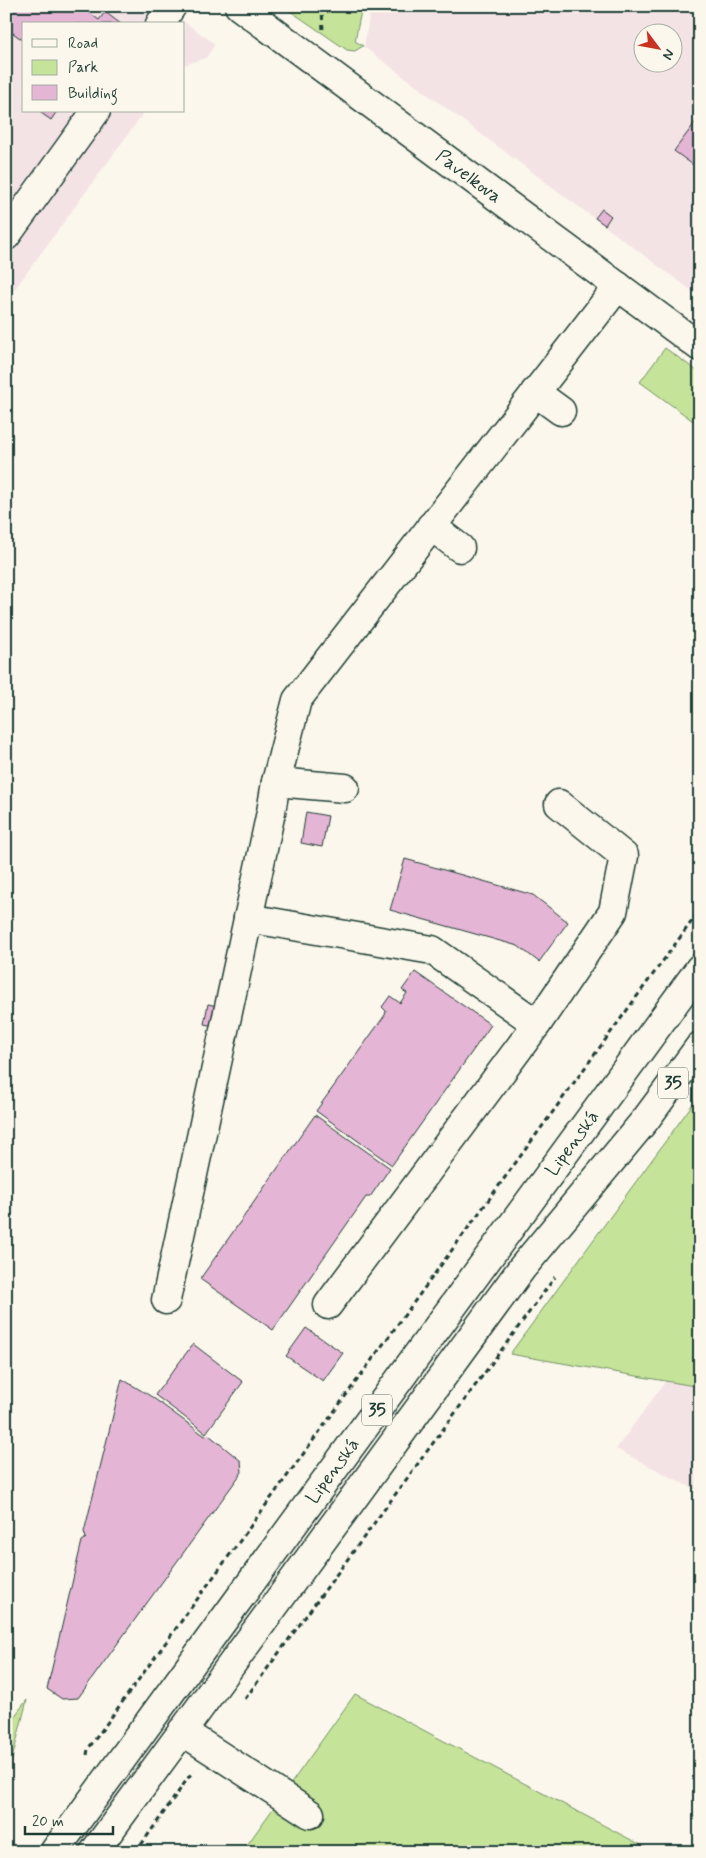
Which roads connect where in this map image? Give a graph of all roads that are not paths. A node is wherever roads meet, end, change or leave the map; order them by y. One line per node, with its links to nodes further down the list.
1 (172, 6): 3 (main road)
2 (239, 6): 6 (main road, Pavelkova)
3 (161, 22)
4 (95, 112): 5 (main road)
5 (6, 236)
6 (618, 286): 7 (main road, Pavelkova); 8 (main road)
7 (700, 347)
8 (535, 392): 9 (main road); 10 (main road)
9 (561, 411)
10 (431, 526): 11 (main road); 12 (main road)
11 (460, 548)
12 (276, 782): 13 (main road); 15 (main road)
13 (345, 788)
14 (559, 804): 17 (main road)
15 (248, 918): 17 (main road); 19 (main road)
16 (700, 968): 23 (main road, Lipenská / 35)
17 (537, 1024): 20 (main road)
18 (700, 1046): 21 (main road, Lipenská / 35)
19 (166, 1300)
20 (328, 1305)
21 (182, 1731): 22 (main road); 24 (main road, Lipenská / 35)
22 (310, 1814)
23 (54, 1852)
24 (94, 1852)

